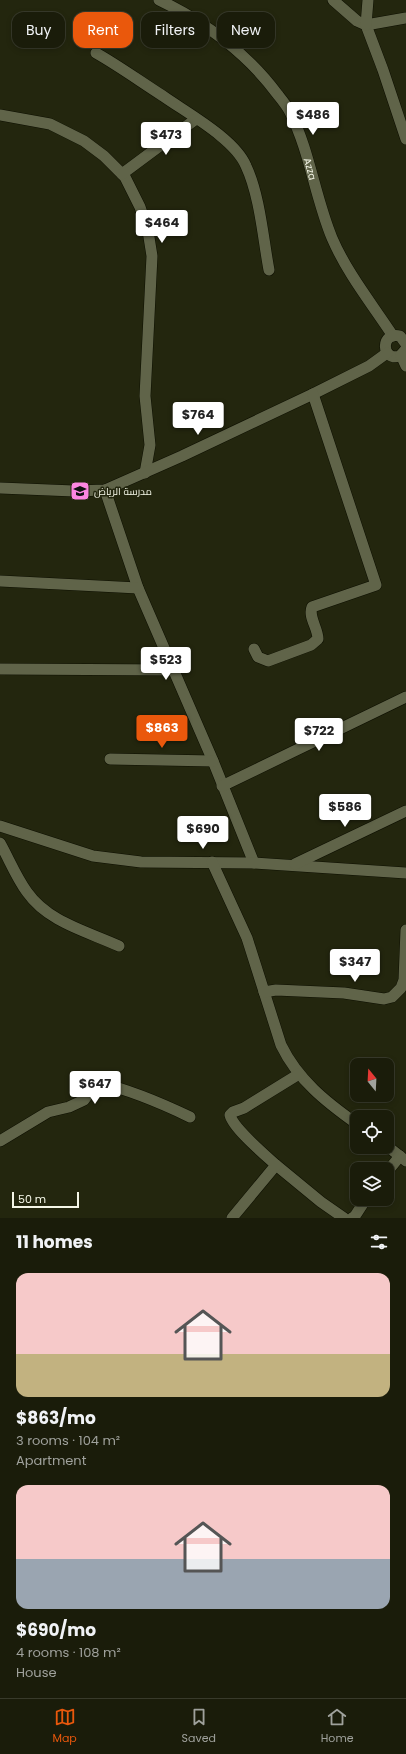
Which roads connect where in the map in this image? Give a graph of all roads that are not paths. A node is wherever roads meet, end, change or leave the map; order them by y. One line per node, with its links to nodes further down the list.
1 (159, 0): 12 (street, Azza)
2 (333, 0): 5 (street)
3 (368, 0): 5 (street)
4 (406, 18): 5 (street)
5 (366, 25): 9 (street)
6 (96, 53): 8 (street)
7 (0, 116): 10 (street)
8 (196, 119): 10 (street); 11 (street)
9 (406, 139)
10 (122, 174): 16 (street)
11 (269, 270)
12 (402, 343): 13 (street); 13 (street); 14 (street, Azza)
13 (387, 353): 15 (street)
14 (406, 366)
15 (313, 394): 16 (street); 21 (street)
16 (145, 473): 18 (street)
17 (0, 488): 18 (street)
18 (105, 490): 20 (street)
19 (0, 581): 20 (street)
20 (138, 588): 23 (street)
21 (254, 649)
22 (0, 669): 23 (street)
23 (174, 670): 26 (street)
24 (406, 697): 27 (street)
25 (110, 759): 26 (street)
26 (213, 761): 27 (street)
27 (222, 786): 32 (street)
28 (406, 811): 33 (street)
29 (0, 826): 31 (street)
30 (0, 843): 36 (street)
31 (212, 862): 32 (street); 37 (street)
32 (254, 862): 33 (street)
33 (293, 865): 34 (street)
34 (406, 873)
35 (406, 930): 37 (street)
36 (119, 946)
37 (264, 992): 38 (street)
38 (299, 1074): 40 (street); 44 (street)
39 (190, 1117): 41 (street)
40 (350, 1119)
41 (0, 1141)
42 (394, 1151): 43 (street)
43 (403, 1158): 45 (street)
44 (276, 1165): 47 (street); 48 (street)
45 (394, 1166)
46 (361, 1206): 49 (street)
47 (232, 1218)
48 (344, 1218)
49 (352, 1218)

